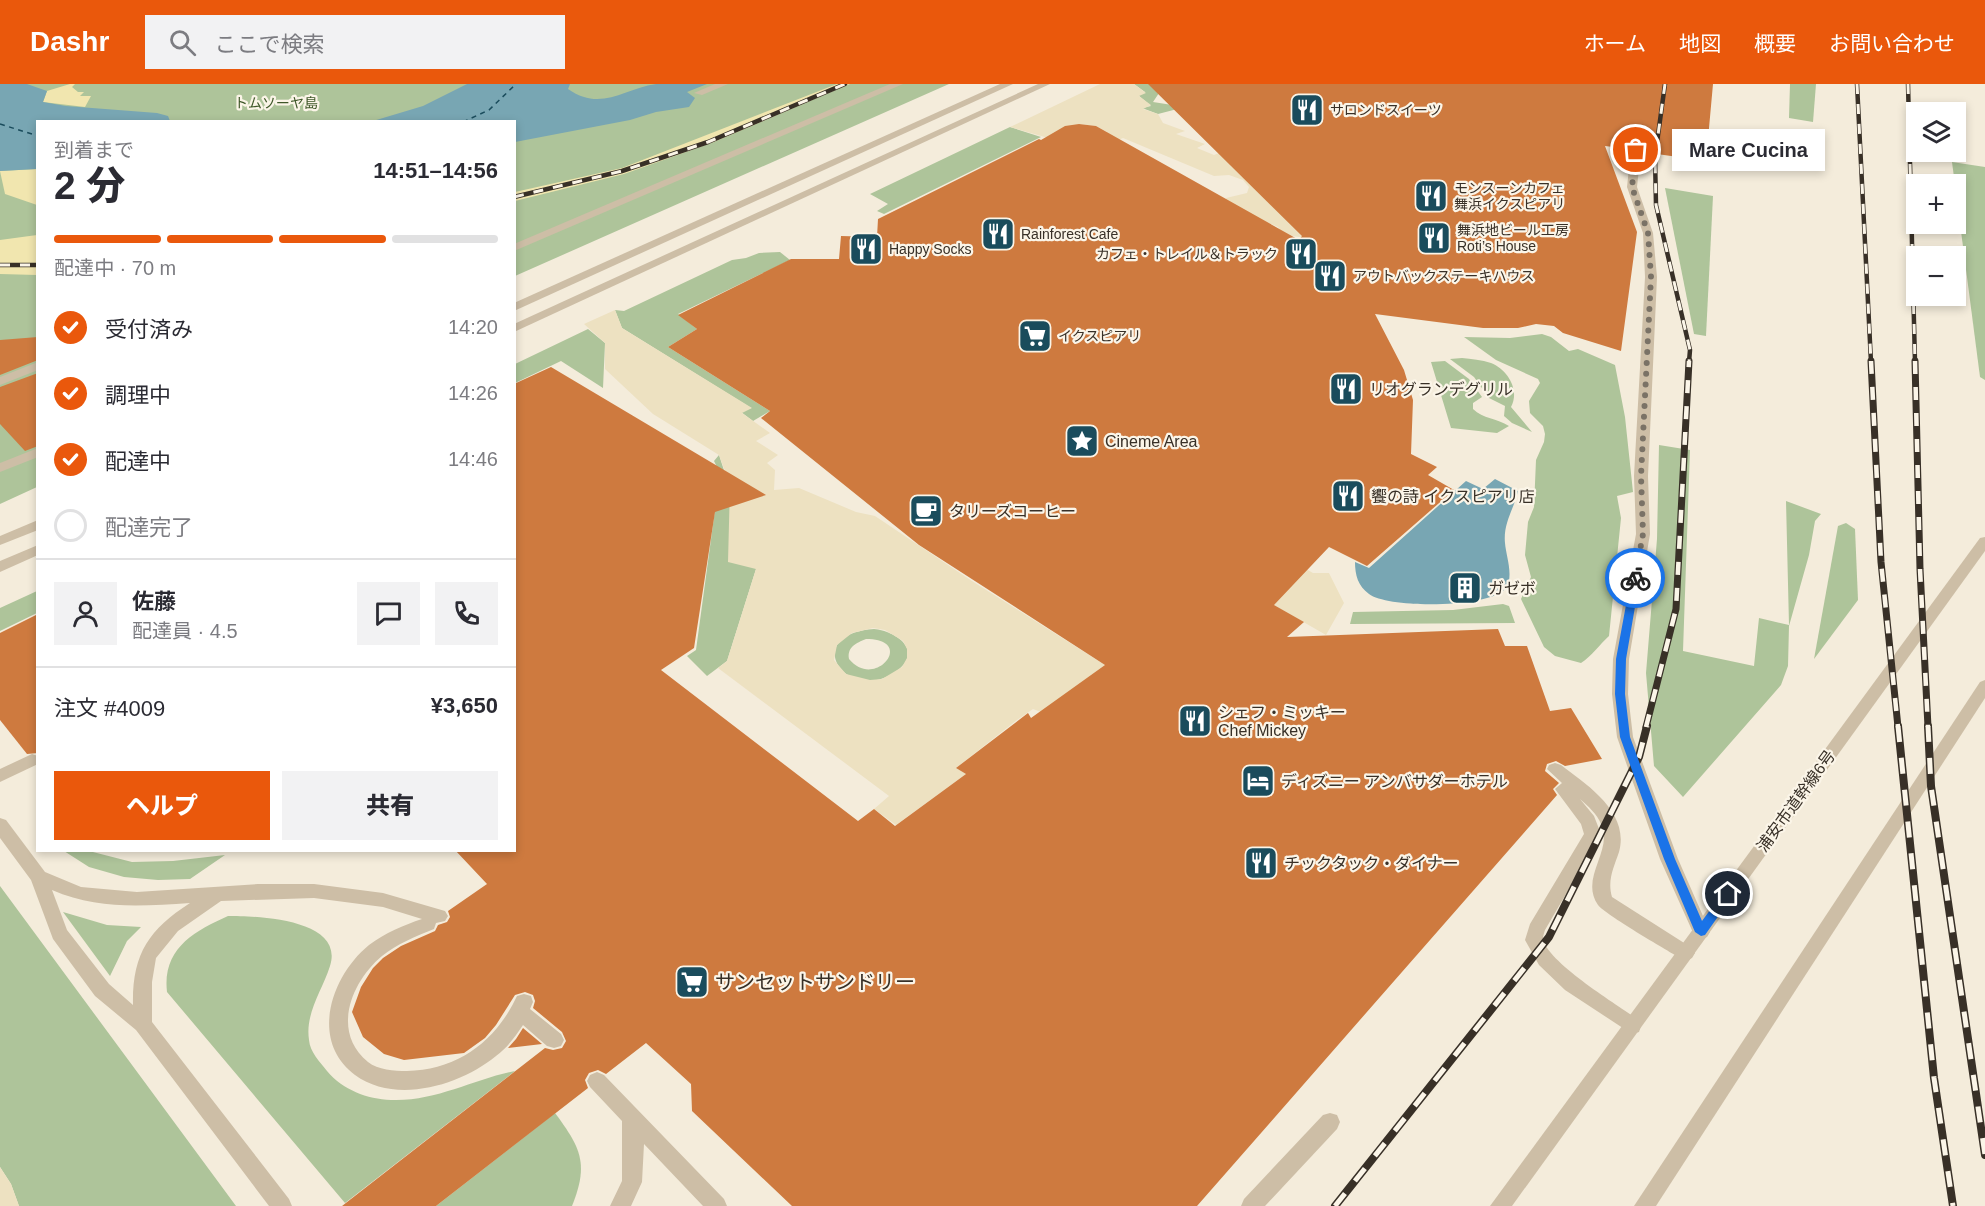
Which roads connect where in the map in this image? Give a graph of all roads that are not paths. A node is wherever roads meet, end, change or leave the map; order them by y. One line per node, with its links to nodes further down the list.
1 (723, 84): 5 (street)
2 (898, 84): 7 (street)
3 (1008, 84): 8 (street)
4 (1045, 84): 9 (street)
5 (699, 93)
6 (1636, 150): 27 (street)
7 (516, 247)
8 (516, 307)
9 (516, 328)
10 (36, 367): 11 (street)
11 (0, 381)
12 (36, 453): 13 (street)
13 (3, 463)
14 (36, 525): 15 (street)
15 (0, 541)
16 (1985, 541): 27 (street, 浦安市道幹線6号)
17 (36, 550): 18 (street)
18 (0, 567)
19 (1985, 686): 35 (street)
20 (32, 760): 22 (street)
21 (1555, 769): 28 (street)
22 (0, 776)
23 (1563, 789): 30 (street)
24 (0, 825): 25 (street)
25 (39, 877): 26 (street); 29 (street)
26 (219, 894): 29 (street); 31 (street)
27 (1701, 932): 28 (street, 浦安市道幹線6号)
28 (1686, 953): 30 (street, 浦安市道幹線6号)
29 (143, 1024): 36 (street)
30 (1632, 1026): 40 (street, 浦安市道幹線6号)
31 (554, 1040)
32 (597, 1081): 33 (street)
33 (632, 1116): 37 (street); 38 (street)
34 (1330, 1122): 39 (street)
35 (1650, 1204)
36 (282, 1206)
37 (620, 1206)
38 (717, 1206)
39 (1251, 1206)
40 (1500, 1206)

